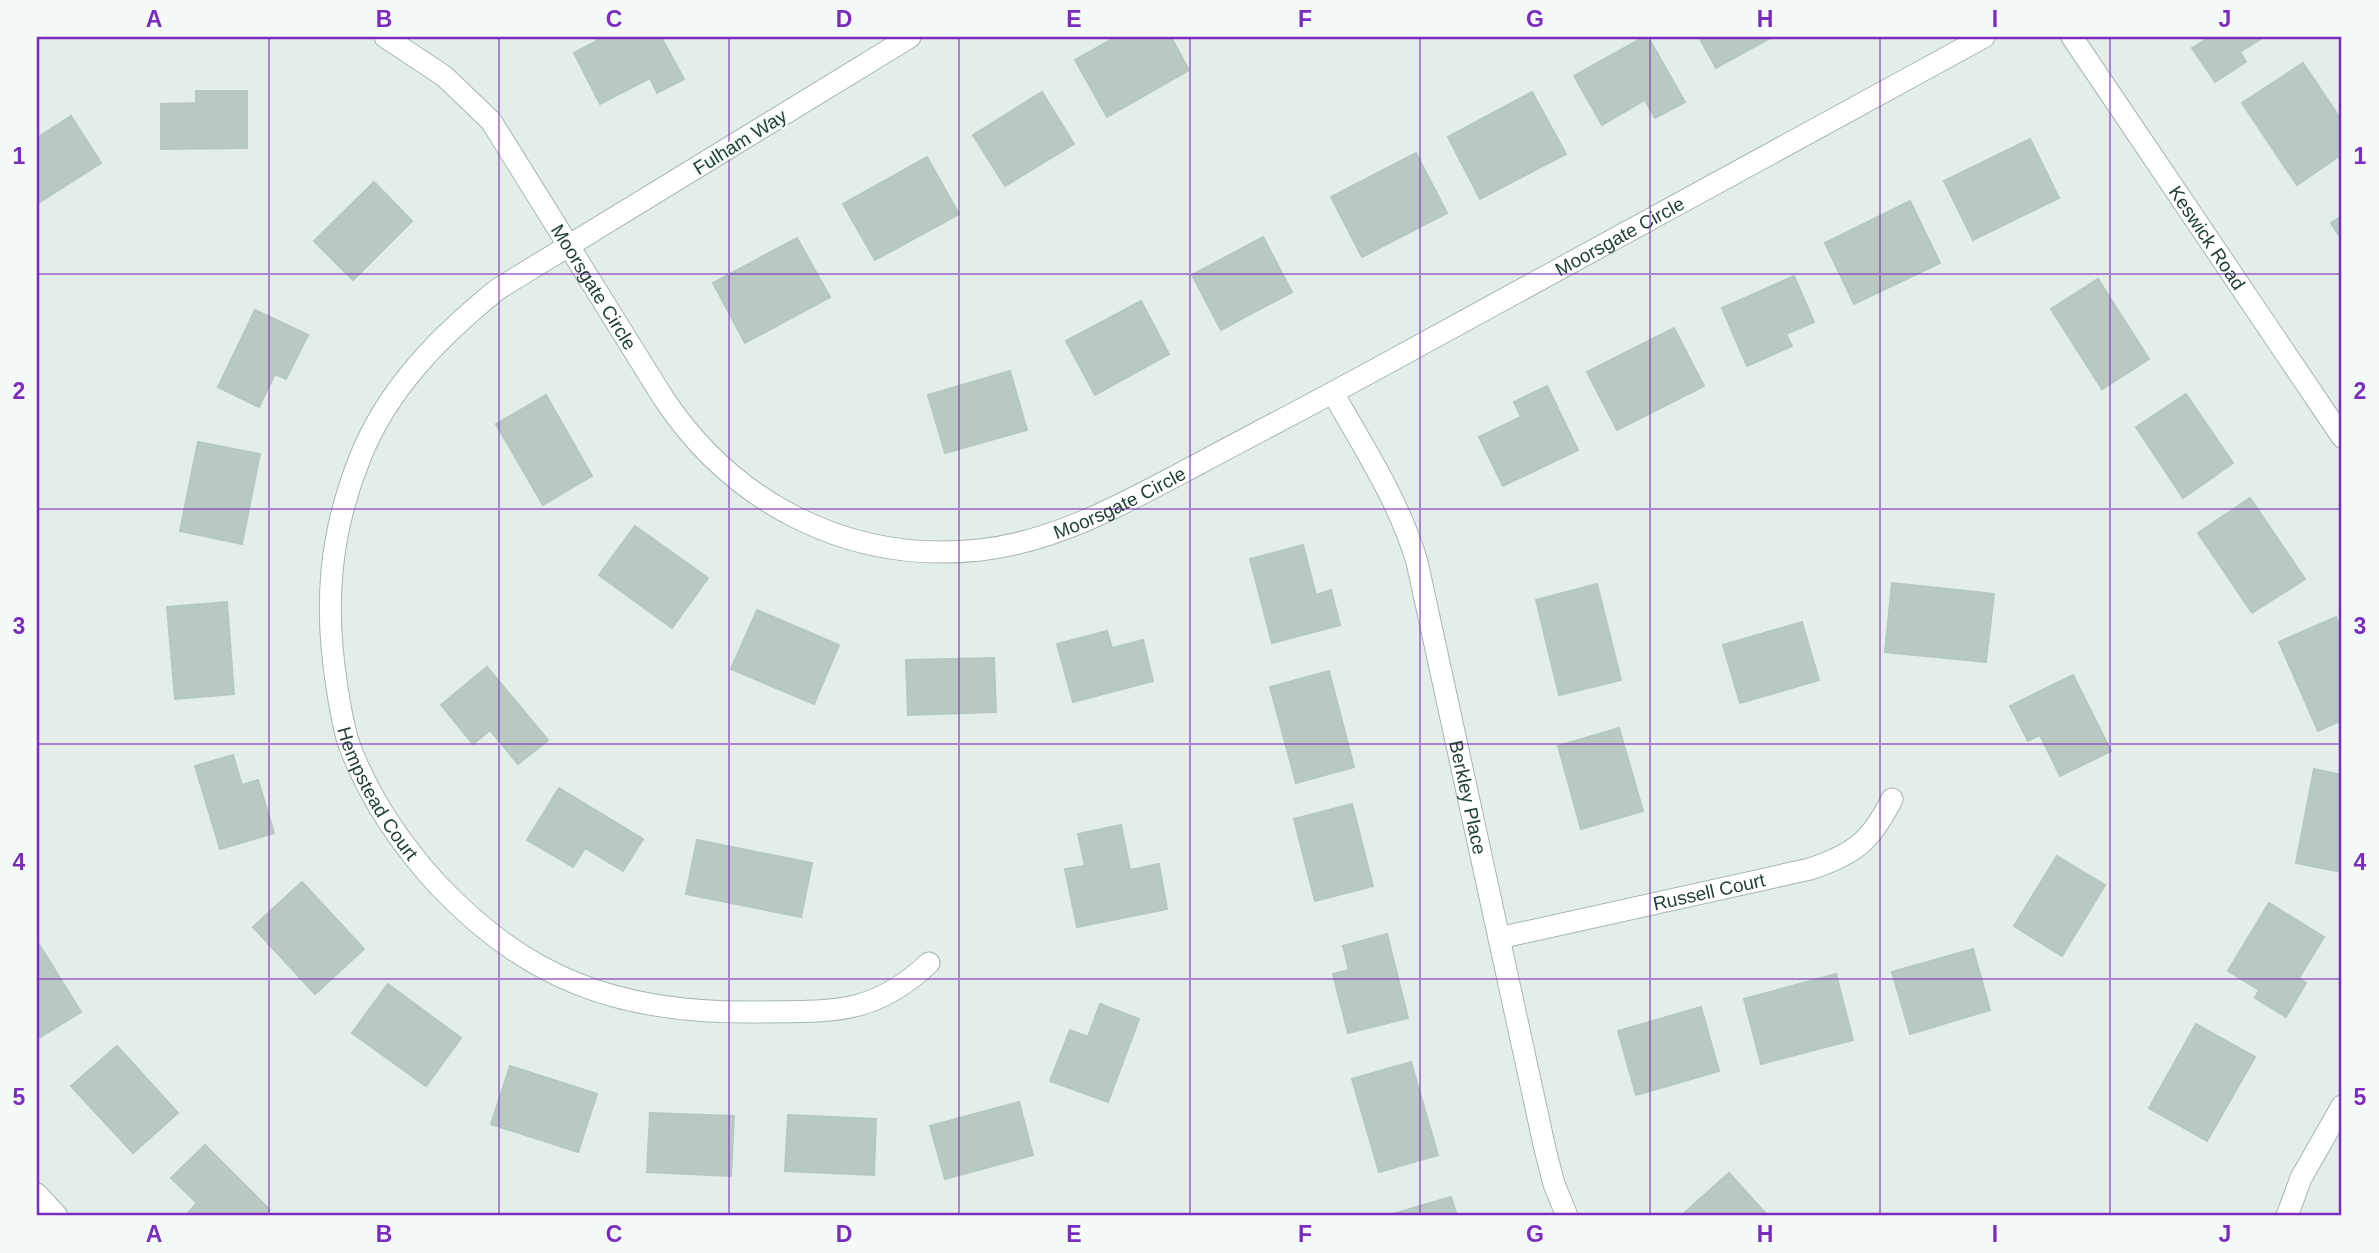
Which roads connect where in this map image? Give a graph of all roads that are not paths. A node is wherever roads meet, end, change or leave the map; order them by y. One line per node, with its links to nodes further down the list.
1 (385, 37): 5 (street, Moorsgate Circle)
2 (911, 37): 5 (street, Fulham Way)
3 (1984, 37): 6 (street, Moorsgate Circle)
4 (2072, 37): 7 (street, Keswick Road)
5 (570, 246): 6 (street, Moorsgate Circle); 10 (street, Hempstead Court)
6 (1333, 393): 9 (street, Berkley Place)
7 (2342, 437)
8 (1892, 799): 9 (street, Russell Court)
9 (1499, 938): 14 (street, Berkley Place)
10 (929, 963)
11 (2342, 1106): 15 (street)
12 (37, 1194): 13 (street)
13 (57, 1216)
14 (1567, 1216)
15 (2287, 1216)

